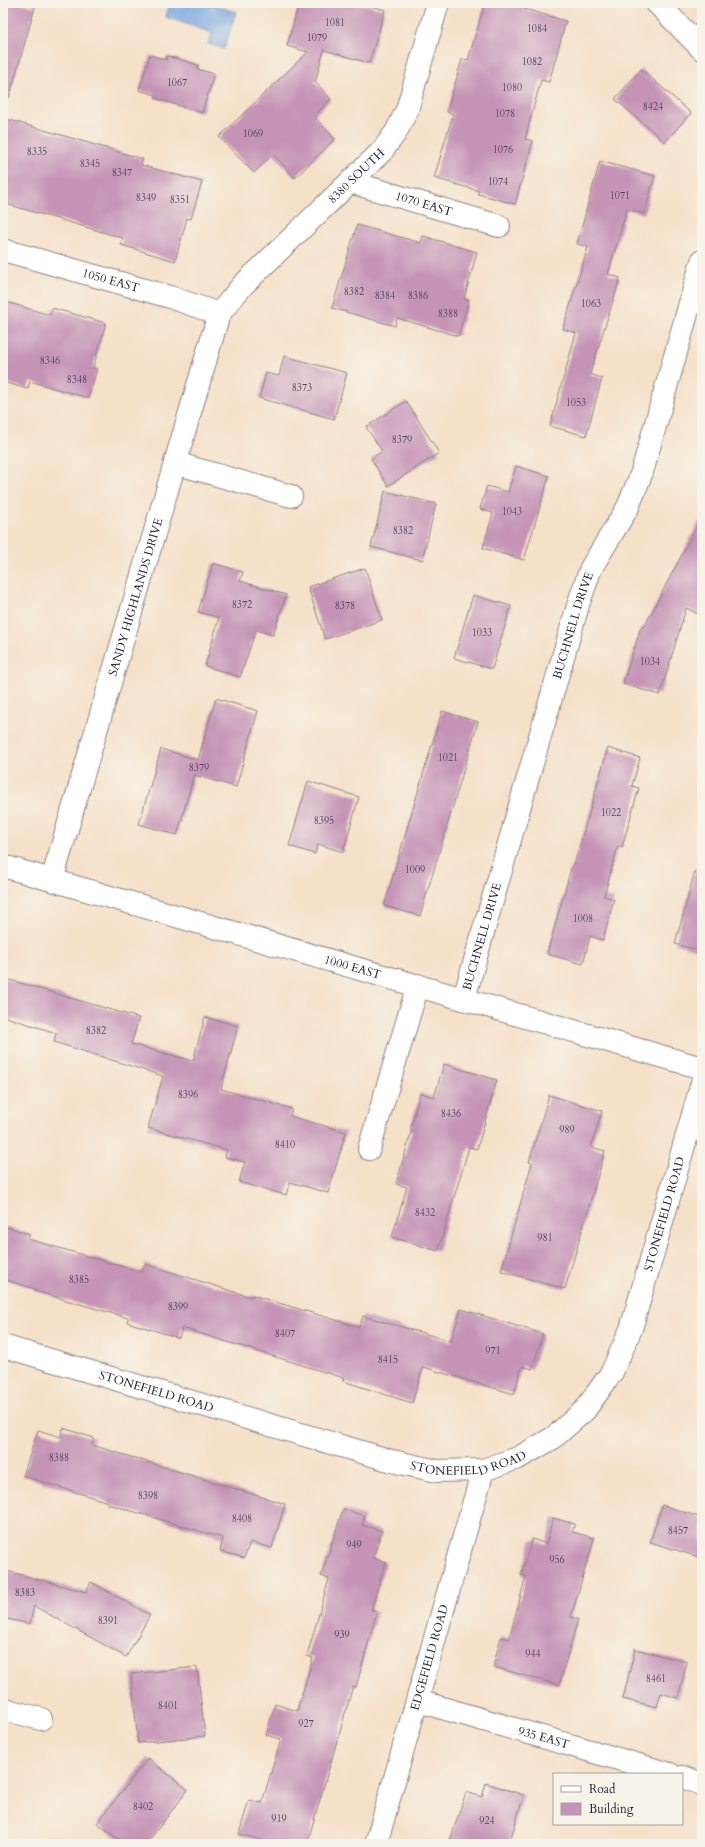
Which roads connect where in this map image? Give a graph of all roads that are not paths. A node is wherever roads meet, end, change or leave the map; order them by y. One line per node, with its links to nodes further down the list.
1 (438, 3): 4 (street, 8380 SOUTH)
2 (657, 3): 3 (street)
3 (702, 49)
4 (350, 182): 5 (street, 1070 EAST); 8 (street, 8380 SOUTH)
5 (499, 226)
6 (3, 250): 8 (street, 1050 EAST)
7 (702, 261): 14 (street, BUCHNELL DRIVE)
8 (219, 314): 9 (street, SANDY HIGHLANDS DRIVE)
9 (175, 463): 10 (street); 12 (street, SANDY HIGHLANDS DRIVE)
10 (291, 496)
11 (3, 866): 12 (street, 1000 EAST)
12 (52, 880): 13 (street, 1000 EAST)
13 (418, 985): 14 (street, 1000 EAST); 17 (street)
14 (464, 998): 15 (street, 1000 EAST)
15 (702, 1068)
16 (702, 1083): 19 (street, STONEFIELD ROAD)
17 (369, 1149)
18 (3, 1346): 19 (street, STONEFIELD ROAD)
19 (483, 1470): 20 (street, EDGEFIELD ROAD)
20 (418, 1701): 23 (street, 935 EAST); 26 (street, EDGEFIELD ROAD)
21 (3, 1709): 22 (street)
22 (41, 1719)
23 (667, 1773)
24 (683, 1777): 25 (street)
25 (702, 1784)
26 (376, 1844)

